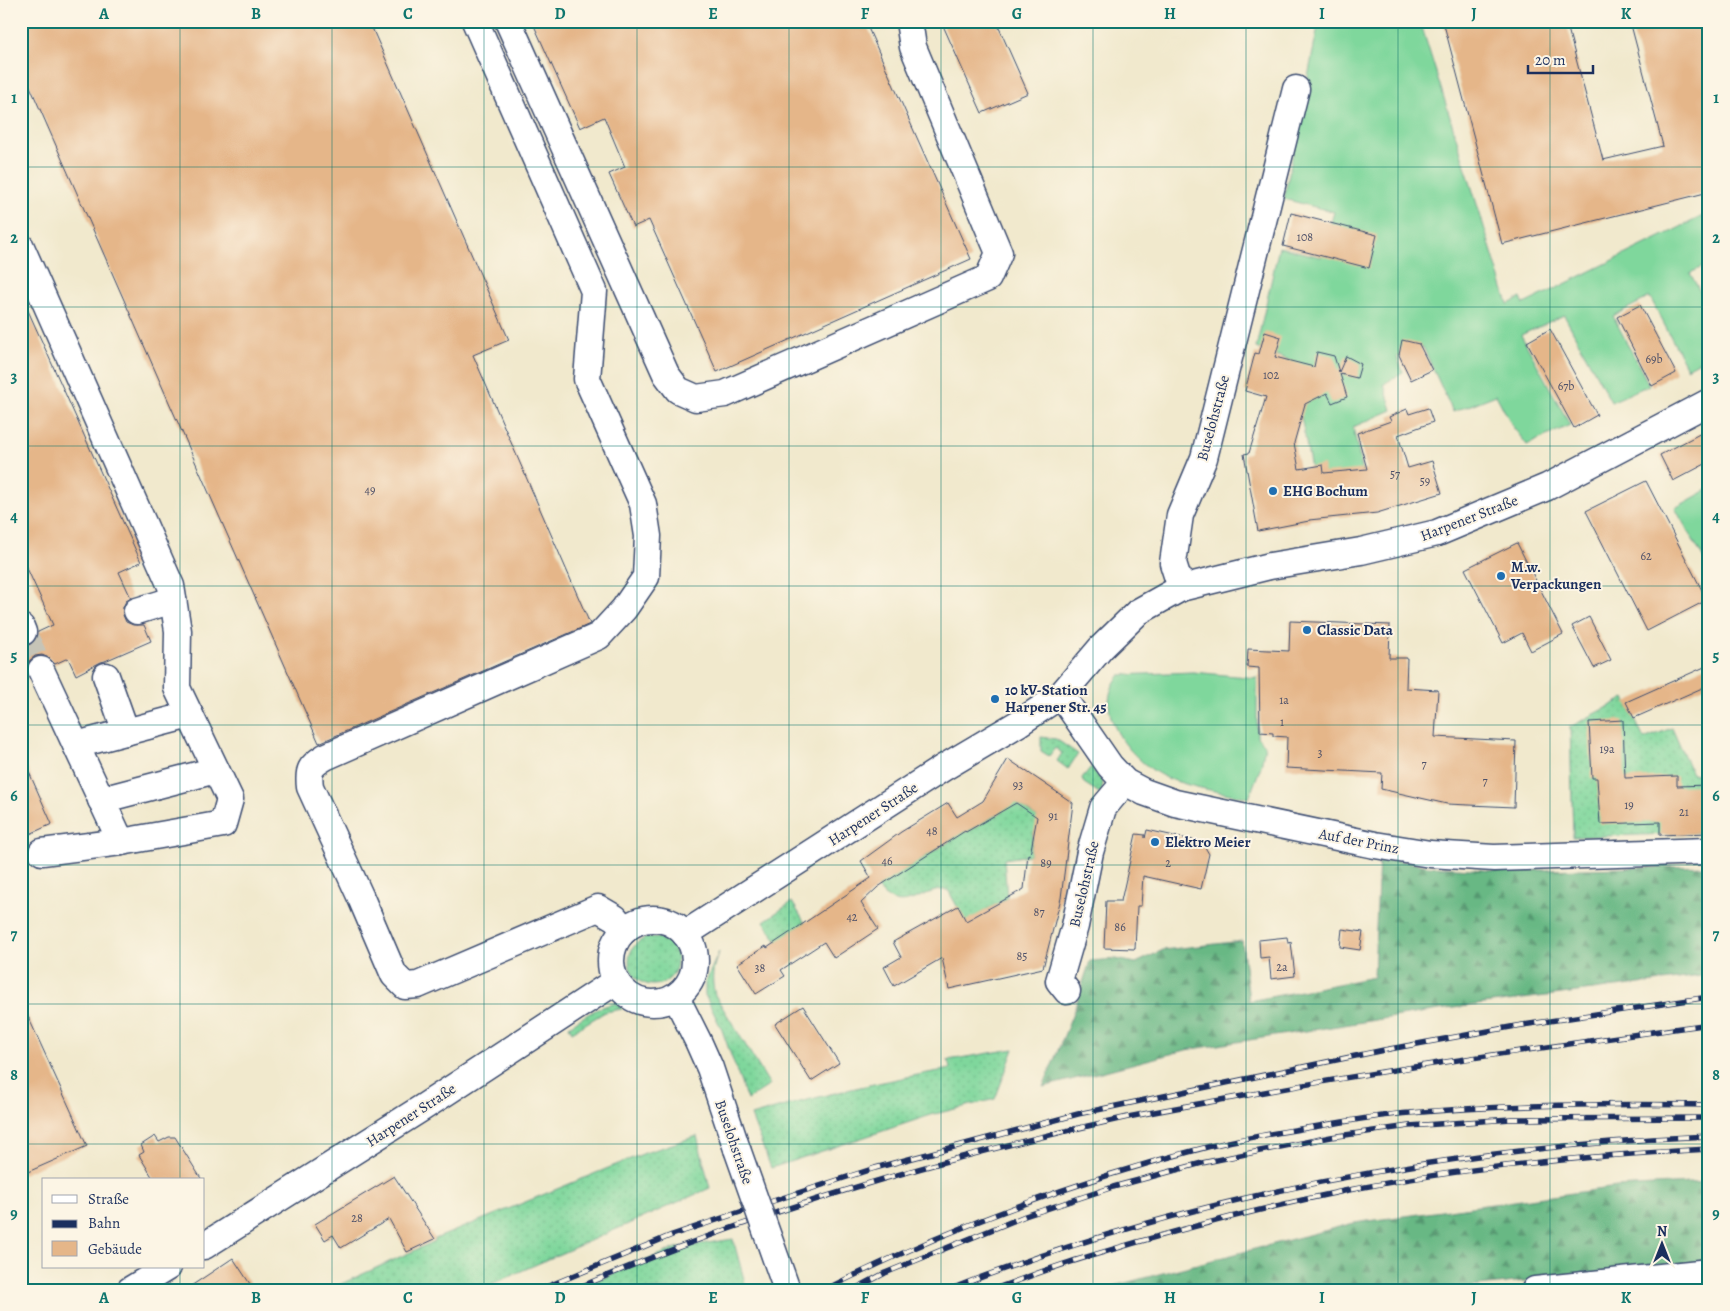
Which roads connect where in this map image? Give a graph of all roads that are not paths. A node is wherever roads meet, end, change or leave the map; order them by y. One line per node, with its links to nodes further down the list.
1 (475, 21): 22 (street)
2 (508, 21): 3 (street)
3 (909, 21)
4 (1296, 89): 7 (street, Buselohstraße)
5 (21, 247): 8 (street)
6 (1709, 402): 7 (street, Harpener Straße)
7 (1181, 588): 12 (street)
8 (173, 600): 9 (street); 13 (street)
9 (137, 611)
10 (41, 670): 15 (street)
11 (106, 676): 14 (street)
12 (1061, 695): 17 (street, Auf der Prinz); 23 (street, Harpener Straße)
13 (190, 715): 14 (street); 16 (street)
14 (126, 732): 15 (street)
15 (76, 745): 18 (street)
16 (216, 770): 18 (street); 19 (street)
17 (1126, 782): 20 (street, Auf der Prinz); 25 (street, Buselohstraße)
18 (101, 800): 19 (street)
19 (121, 842): 21 (street)
20 (1709, 851)
21 (42, 852)
22 (625, 930): 23 (street); 24 (street)
23 (685, 934): 26 (street)
24 (616, 981): 26 (street); 27 (street, Harpener Straße)
25 (1067, 991)
26 (676, 996): 31 (street, Buselohstraße, bridge)
27 (205, 1245)
28 (166, 1268): 30 (street)
29 (1709, 1272): 32 (street)
30 (130, 1290)
31 (787, 1290)
32 (1535, 1290)

